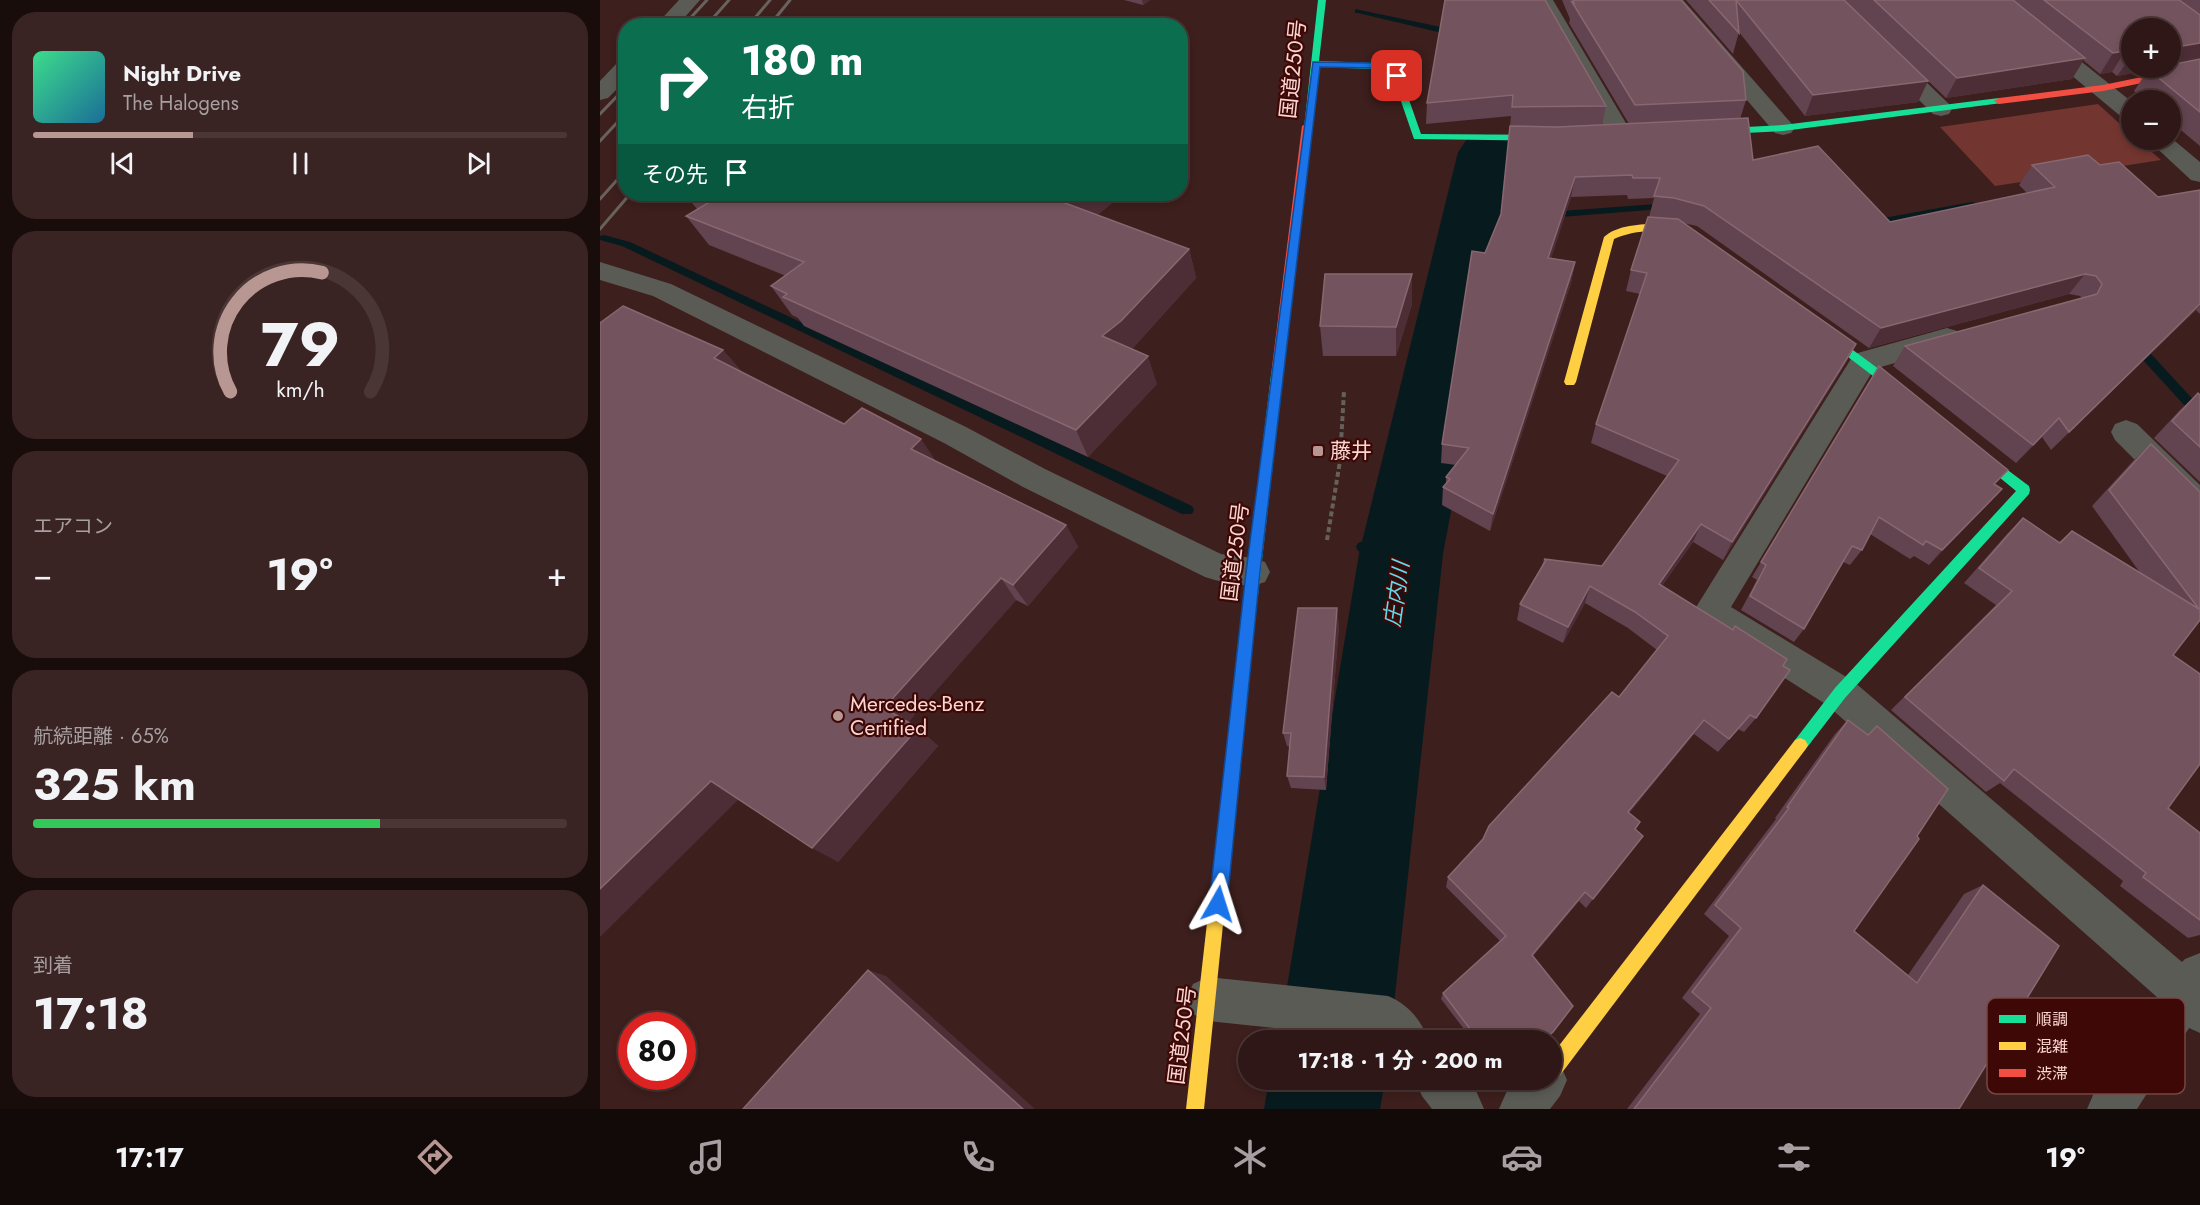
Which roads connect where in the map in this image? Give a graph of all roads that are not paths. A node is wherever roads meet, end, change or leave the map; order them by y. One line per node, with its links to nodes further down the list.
1 (690, 0): 7 (street)
2 (1322, 0): 8 (main road, 国道250号)
3 (1543, 0): 17 (street)
4 (1672, 0): 15 (street)
5 (1829, 0): 14 (street)
6 (1991, 0): 11 (street)
7 (673, 18)
8 (1316, 64): 18 (main road); 31 (main road, 国道250号)
9 (2200, 68): 11 (main road)
10 (618, 75): 12 (street)
11 (2103, 88): 13 (street); 14 (main road)
12 (600, 93)
13 (2121, 104)
14 (1941, 109): 15 (main road)
15 (1783, 128): 16 (main road)
16 (1691, 132)
17 (1621, 135)
18 (1565, 138)
19 (2171, 150): 20 (street)
20 (2200, 175)
21 (1696, 240): 26 (main road)
22 (600, 271): 31 (street)
23 (1808, 321): 25 (main road)
24 (1978, 330): 25 (street)
25 (1864, 361): 27 (main road); 32 (street)
26 (1570, 382)
27 (1917, 404)
28 (2126, 432): 30 (street)
29 (1961, 440): 32 (main road)
30 (2200, 505)
31 (1253, 572): 34 (main road, 国道250号)
32 (1840, 693): 33 (street); 37 (main road)
33 (2195, 994): 35 (street)
34 (1208, 999): 36 (street); 41 (main road, 国道250号)
35 (2185, 1008)
36 (1398, 1030)
37 (1562, 1057)
38 (1446, 1090): 42 (street)
39 (1536, 1090): 43 (street)
40 (2121, 1094): 44 (street)
41 (1195, 1109)
42 (1461, 1109)
43 (1522, 1109)
44 (2110, 1109)

